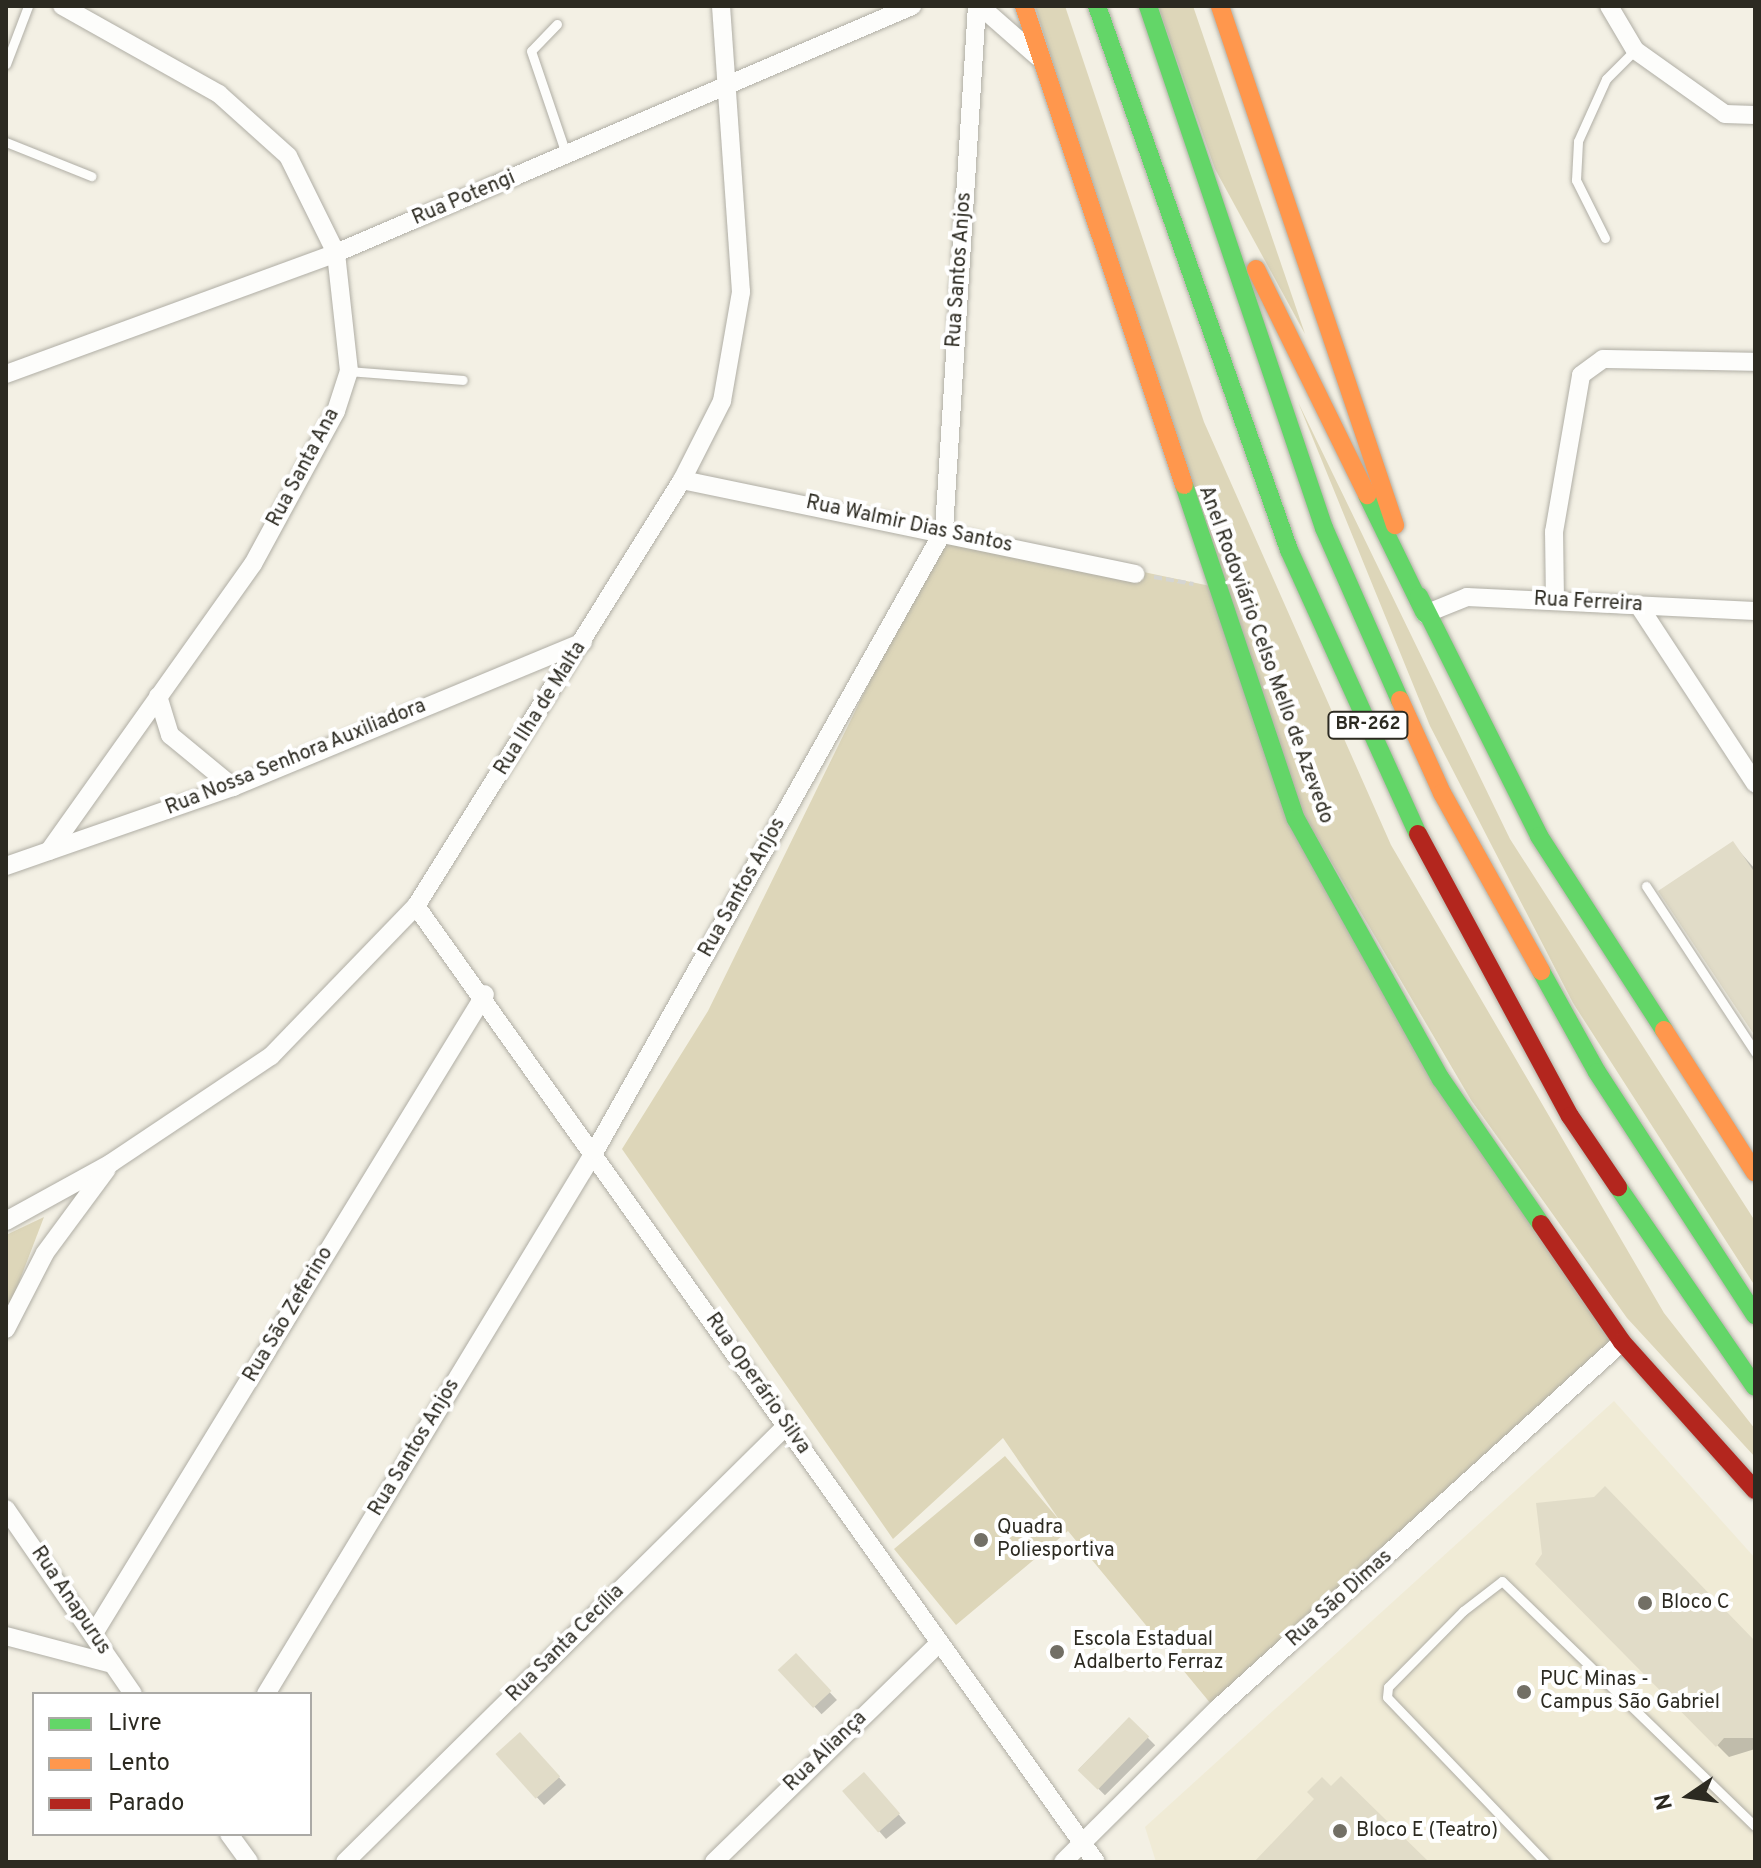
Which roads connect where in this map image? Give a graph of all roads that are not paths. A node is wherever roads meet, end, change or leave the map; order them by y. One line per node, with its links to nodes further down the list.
1 (28, 6): 14 (lane)
2 (62, 6): 22 (street, Rua Santa Ana)
3 (721, 6): 15 (street, Rua Ilha de Malta)
4 (912, 6): 15 (street, Rua Potengi)
5 (978, 6): 13 (street, Rua Santos Anjos); 28 (street, Rua Santos Anjos)
6 (1024, 6): 13 (main road, Anel Rodoviário Celso Mello de Azevedo)
7 (1097, 6): 51 (main road, BR-262)
8 (1148, 6): 18 (main road, BR-262)
9 (1220, 6): 33 (main road)
10 (1609, 6): 12 (street)
11 (557, 24): 19 (lane)
12 (1635, 50): 16 (street); 21 (lane)
13 (1042, 62): 50 (main road, Anel Rodoviário Celso Mello de Azevedo)
14 (6, 64)
15 (727, 90): 19 (street, Rua Potengi); 27 (street, Rua Ilha de Malta)
16 (1755, 115)
17 (6, 142): 20 (lane)
18 (1196, 146): 33 (main road); 48 (main road, BR-262)
19 (567, 156): 22 (street, Rua Potengi)
20 (91, 176)
21 (1605, 238)
22 (336, 253): 24 (street, Rua Santa Ana); 25 (street, Rua Potengi)
23 (1755, 362): 30 (street)
24 (349, 371): 26 (lane); 35 (street, Rua Santa Ana)
25 (6, 374)
26 (463, 380)
27 (682, 480): 28 (street, Rua Walmir Dias Santos); 34 (street, Rua Ilha de Malta)
28 (944, 530): 29 (street, Rua Walmir Dias Santos); 44 (street, Rua Santos Anjos)
29 (1135, 574)
30 (1555, 601): 31 (street, Rua Ferreira); 33 (street, Rua Ferreira)
31 (1639, 606): 32 (street, Rua Ferreira); 36 (street)
32 (1755, 611)
33 (1425, 614): 46 (main road)
34 (583, 642): 37 (street, Rua Nossa Senhora Auxiliadora); 41 (street, Rua Ilha de Malta)
35 (158, 696): 37 (street); 38 (street, Rua Santa Ana)
36 (1755, 783)
37 (233, 787): 38 (street, Rua Nossa Senhora Auxiliadora)
38 (49, 851): 39 (street, Rua Nossa Senhora Auxiliadora)
39 (6, 866)
40 (1646, 886): 43 (lane)
41 (416, 906): 42 (street, Rua Operário Silva); 45 (street, Rua Ilha de Malta)
42 (485, 994): 44 (street, Rua Operário Silva); 55 (street, Rua São Zeferino)
43 (1755, 1052)
44 (595, 1151): 52 (street, Rua Operário Silva); 60 (street, Rua Santos Anjos)
45 (111, 1163): 47 (street, Rua Ilha de Malta); 49 (street)
46 (1755, 1173)
47 (6, 1221)
48 (1755, 1315)
49 (6, 1329)
50 (1622, 1342): 53 (main road, Anel Rodoviário Celso Mello de Azevedo); 63 (street, Rua São Dimas)
51 (1755, 1387)
52 (786, 1426): 57 (street, Rua Operário Silva); 65 (street, Rua Santa Cecília)
53 (1755, 1490)
54 (6, 1509): 55 (street, Rua Anapurus)
55 (93, 1635): 58 (street, Rua Anapurus)
56 (6, 1636): 58 (street)
57 (939, 1643): 63 (street, Rua Operário Silva); 66 (street, Rua Aliança)
58 (112, 1664): 59 (street, Rua Anapurus)
59 (132, 1692)
60 (267, 1692)
61 (1755, 1826): 69 (lane)
62 (230, 1836): 64 (street)
63 (1083, 1842): 67 (street, Rua São Dimas); 68 (street, Rua Operário Silva)
64 (249, 1862)
65 (345, 1862)
66 (714, 1862)
67 (1063, 1862)
68 (1096, 1862)
69 (1545, 1862)

